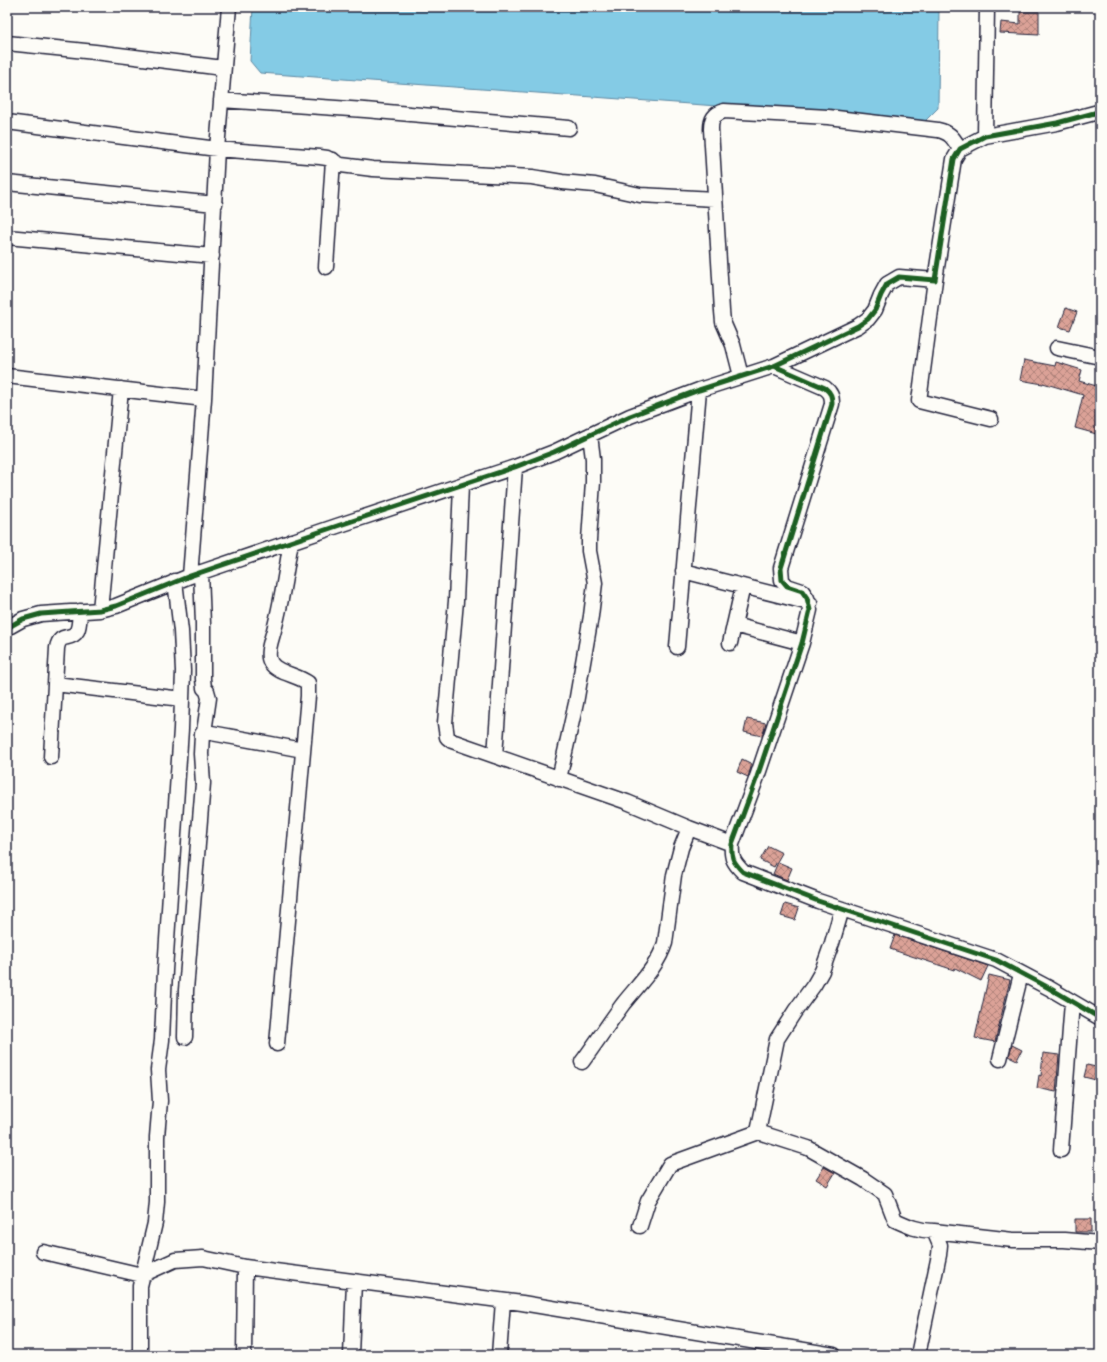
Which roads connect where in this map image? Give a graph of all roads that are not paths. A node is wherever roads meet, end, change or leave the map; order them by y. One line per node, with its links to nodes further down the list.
1 (229, 7): 4 (street)
2 (987, 7): 9 (street)
3 (7, 43): 4 (street)
4 (223, 68): 5 (street)
5 (221, 100): 8 (street); 10 (street)
6 (1100, 113): 9 (street)
7 (7, 122): 10 (street)
8 (569, 128)
9 (985, 136): 11 (street)
10 (217, 149): 12 (street); 15 (street)
11 (960, 149): 14 (street); 19 (street)
12 (333, 160): 14 (street); 18 (street)
13 (7, 183): 15 (street)
14 (715, 199): 24 (street)
15 (214, 204): 17 (street)
16 (7, 237): 17 (street)
17 (212, 256): 27 (street)
18 (326, 267)
19 (935, 280): 22 (street); 28 (street)
20 (1057, 348): 21 (street)
21 (1100, 357)
22 (774, 366): 24 (street); 37 (street)
23 (7, 376): 25 (street)
24 (742, 376): 26 (street)
25 (121, 389): 27 (street); 38 (street)
26 (699, 390): 29 (street); 33 (street)
27 (204, 399): 34 (street)
28 (991, 419)
29 (590, 434): 30 (street); 51 (street)
30 (515, 467): 31 (street); 49 (street)
31 (461, 486): 32 (street); 49 (street)
32 (291, 542): 34 (street); 48 (street)
33 (683, 571): 36 (street); 44 (street)
34 (196, 574): 35 (street); 47 (street)
35 (175, 581): 38 (street); 46 (street)
36 (743, 586): 37 (street); 40 (street)
37 (810, 603): 42 (street)
38 (100, 610): 39 (street)
39 (80, 611): 41 (street); 45 (street)
40 (734, 625): 42 (street); 43 (street)
41 (7, 628)
42 (802, 642): 53 (street)
43 (730, 643)
44 (677, 647)
45 (55, 684): 46 (street); 50 (street)
46 (182, 699): 69 (street)
47 (204, 732): 48 (street); 58 (street)
48 (303, 750): 59 (street)
49 (495, 756): 51 (street)
50 (51, 757)
51 (559, 778): 52 (street)
52 (690, 828): 53 (street); 61 (street)
53 (732, 844): 54 (street)
54 (842, 909): 55 (street); 62 (street)
55 (1021, 974): 56 (street); 60 (street)
56 (1072, 1002): 57 (street); 63 (street)
57 (1100, 1018)
58 (186, 1037)
59 (277, 1044)
60 (1000, 1059)
61 (582, 1062)
62 (758, 1132): 64 (street); 65 (street)
63 (1060, 1150)
64 (640, 1226)
65 (934, 1231): 66 (street); 77 (street)
66 (1100, 1243)
67 (43, 1252): 69 (street)
68 (245, 1267): 69 (street); 70 (street); 73 (street)
69 (142, 1274): 72 (street)
70 (354, 1282): 71 (street); 74 (street)
71 (503, 1301): 75 (street); 76 (street)
72 (140, 1355)
73 (244, 1355)
74 (351, 1355)
75 (499, 1355)
76 (834, 1355)
77 (918, 1355)

